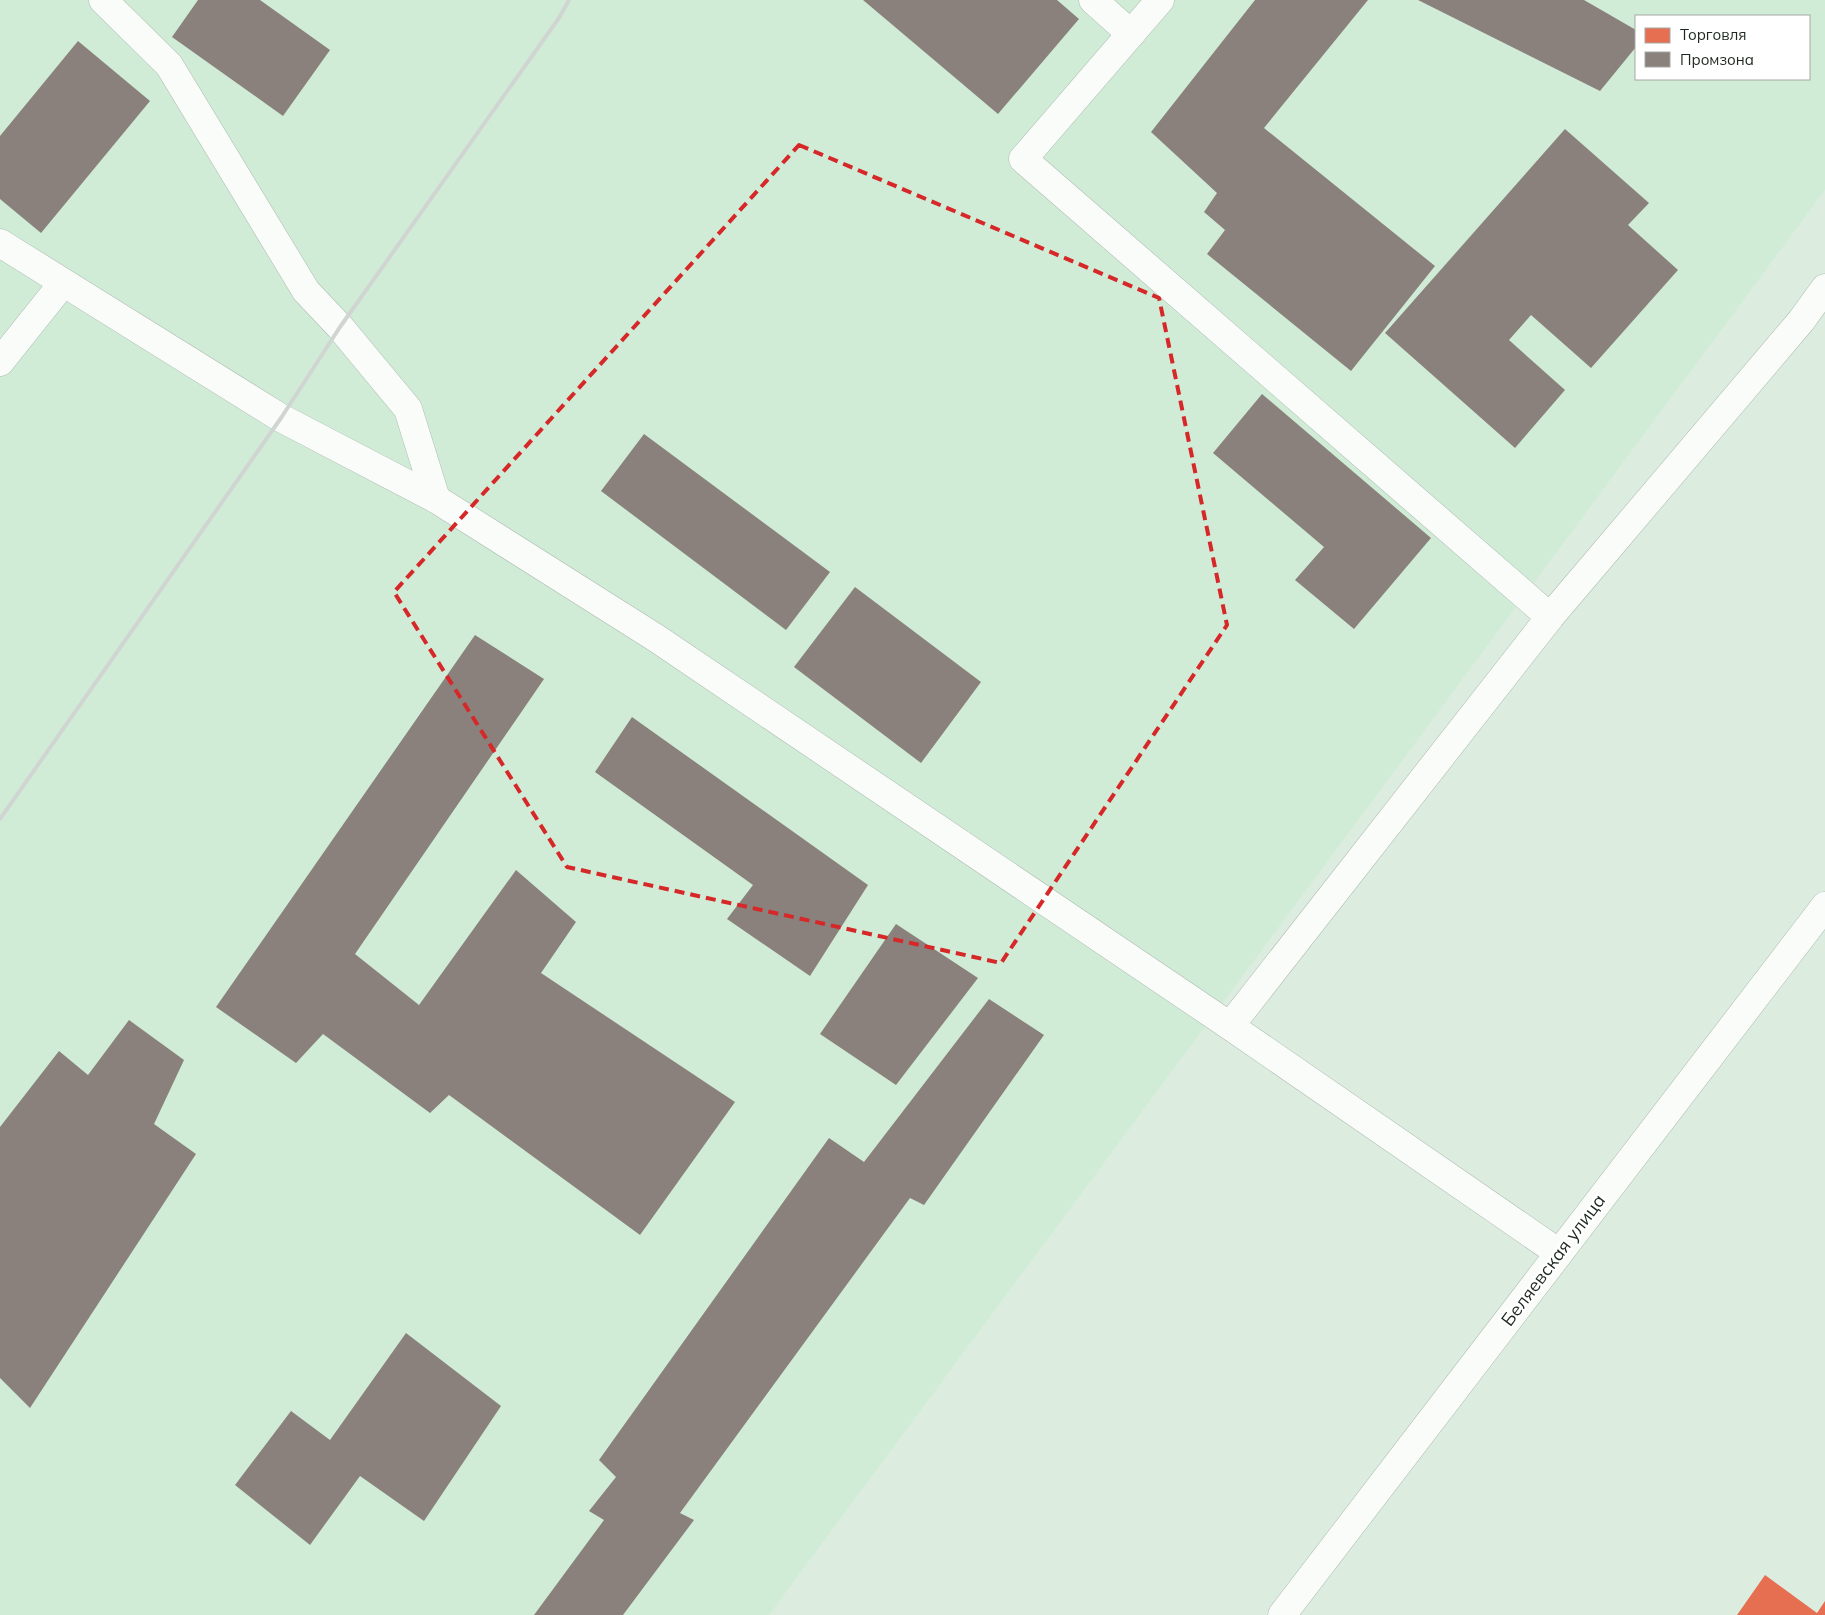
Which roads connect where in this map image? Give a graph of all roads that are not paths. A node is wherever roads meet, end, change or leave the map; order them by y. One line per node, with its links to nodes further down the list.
1 (103, 0): 9 (main road)
2 (1093, 0): 4 (main road)
3 (1160, 0): 4 (main road)
4 (1131, 34): 10 (main road)
5 (0, 243): 6 (main road)
6 (63, 282): 8 (main road); 9 (main road)
7 (1825, 288): 10 (main road)
8 (0, 362)
9 (436, 499): 12 (main road)
10 (1550, 617): 12 (main road)
11 (1825, 906): 13 (main road, Беляевская улица)
12 (1230, 1026): 13 (main road)
13 (1559, 1253): 14 (main road, Беляевская улица)
14 (1282, 1615)

